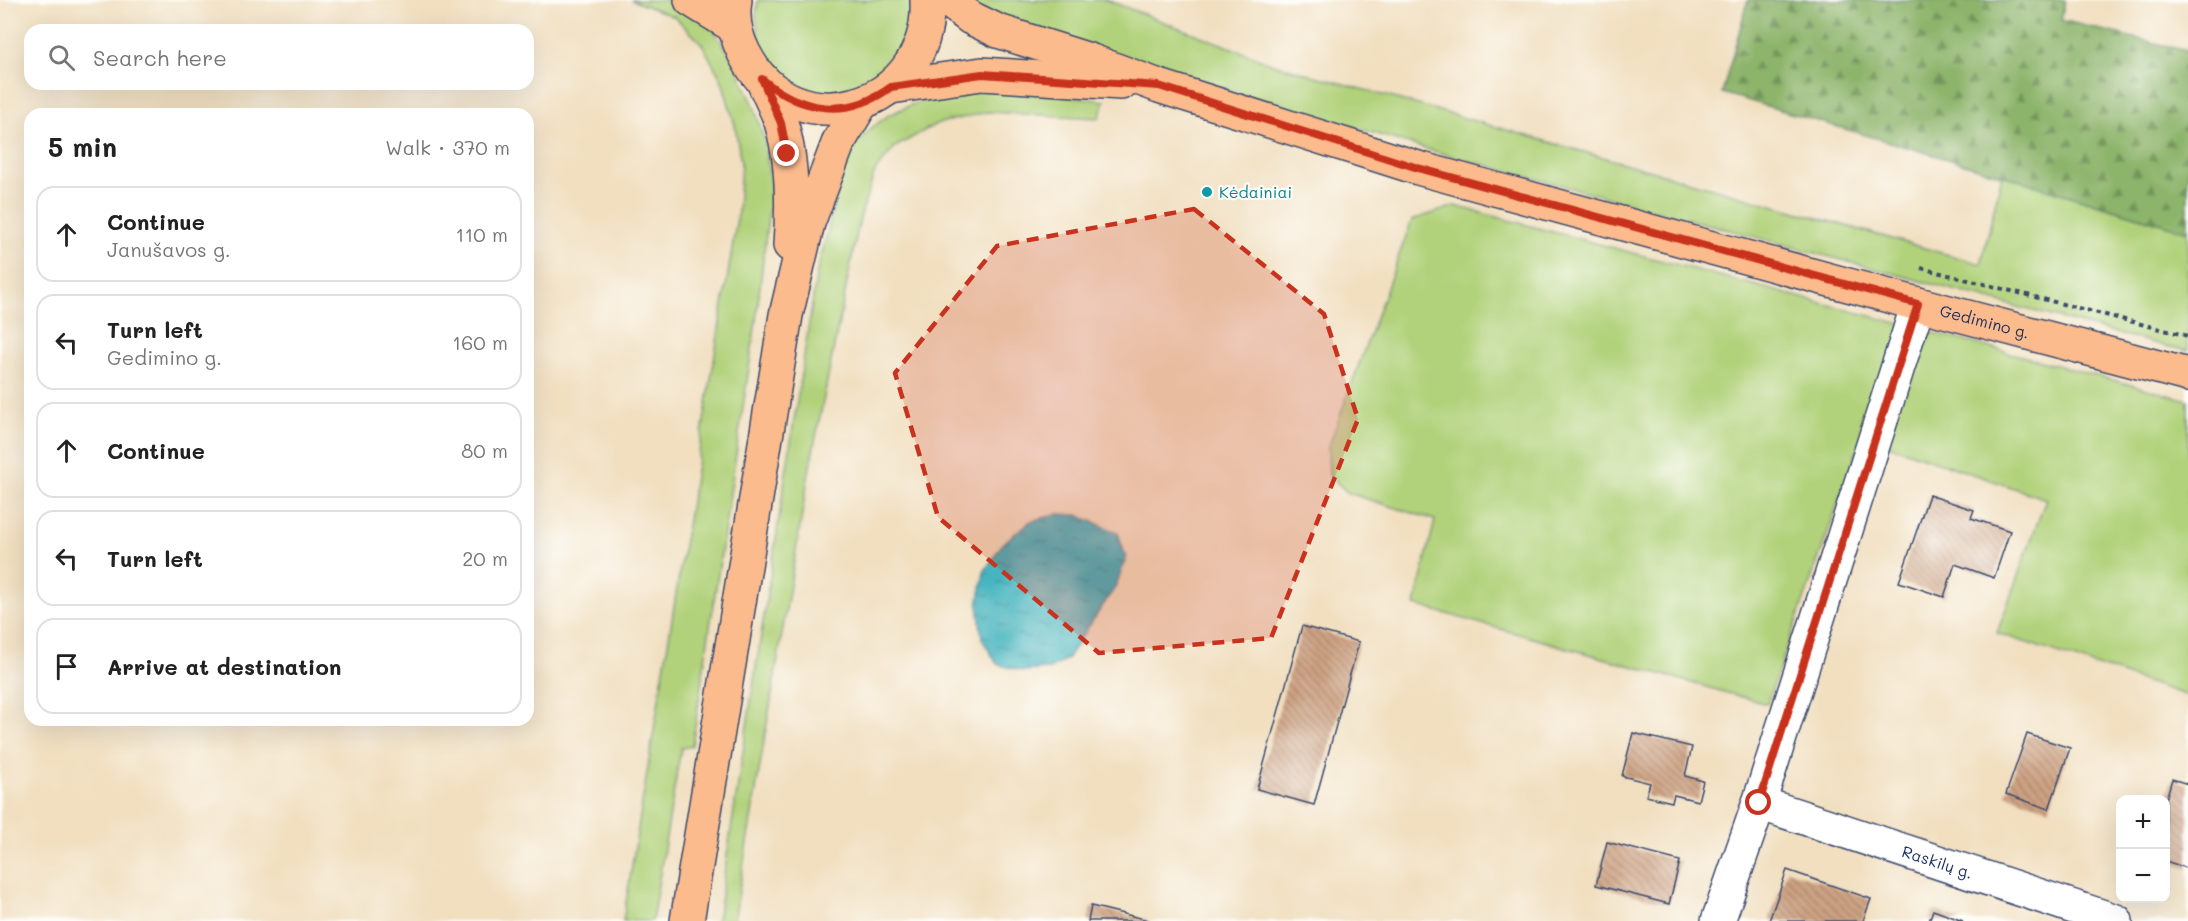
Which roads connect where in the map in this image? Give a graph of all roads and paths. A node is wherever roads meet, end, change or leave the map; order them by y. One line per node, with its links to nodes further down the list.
1 (691, 0): 4 (main road)
2 (927, 0): 7 (main road)
3 (947, 0): 6 (main road)
4 (735, 14): 5 (main road)
5 (762, 79): 8 (main road); 11 (main road)
6 (1159, 86): 7 (main road); 10 (main road, Gedimino g.)
7 (891, 87): 8 (main road)
8 (861, 104): 11 (main road)
9 (1915, 266): 12 (path)
10 (1918, 304): 13 (main road, Gedimino g.); 14 (street)
11 (786, 315): 15 (main road)
12 (2188, 336)
13 (2188, 375)
14 (1759, 803): 16 (street); 17 (street, Raskilų g.)
15 (687, 921)
16 (1718, 921)
17 (2116, 921)

